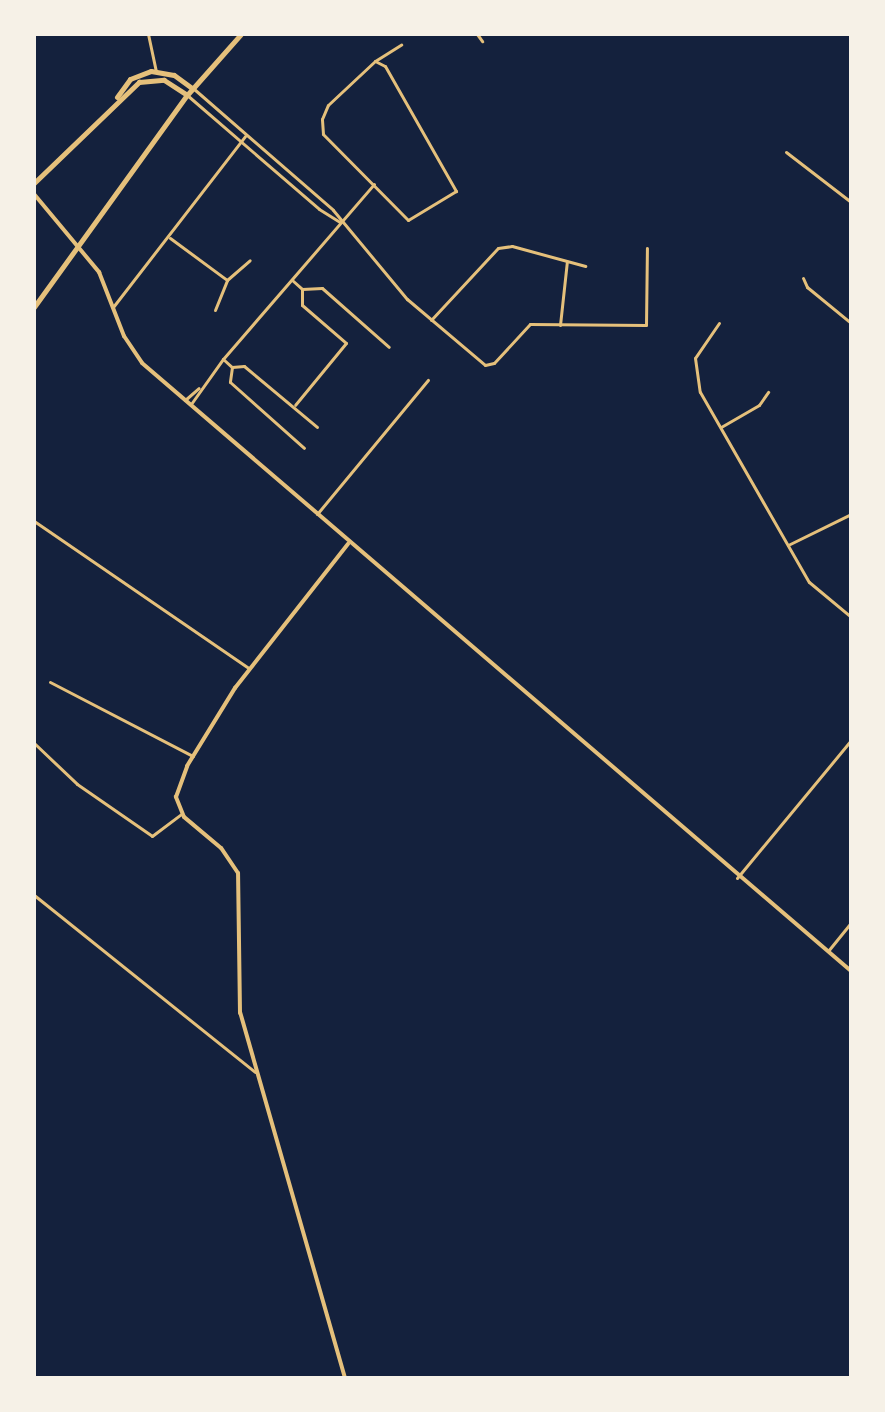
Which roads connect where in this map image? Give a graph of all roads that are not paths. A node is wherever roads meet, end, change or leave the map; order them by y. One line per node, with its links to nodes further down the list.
1 (148, 34): 7 (street)
2 (241, 34): 8 (main road)
3 (477, 34): 4 (street)
4 (482, 41)
5 (401, 45): 6 (street)
6 (375, 61): 15 (street); 15 (street)
7 (156, 71): 8 (main road); 10 (main road)
8 (192, 88): 9 (main road); 11 (street)
9 (187, 95): 10 (main road); 12 (street); 20 (main road)
10 (115, 101): 14 (main road)
11 (246, 135): 12 (street); 18 (street)
12 (241, 142): 18 (street); 19 (street)
13 (786, 152): 17 (street)
14 (34, 183)
15 (374, 184): 18 (street)
16 (34, 194): 20 (street)
17 (851, 202)
18 (340, 222): 27 (street); 32 (street)
19 (170, 238): 26 (street); 30 (street)
20 (79, 246): 29 (main road); 30 (street)
21 (647, 248): 35 (street)
22 (250, 260): 26 (street)
23 (567, 261): 24 (street); 32 (street); 35 (street)
24 (585, 266)
25 (803, 278): 34 (street)
26 (227, 280): 31 (street)
27 (292, 280): 28 (street); 37 (street)
28 (302, 289): 36 (street); 43 (street)
29 (34, 307)
30 (113, 307): 42 (street)
31 (215, 310)
32 (431, 320): 35 (street)
33 (719, 323): 46 (street)
34 (851, 323)
35 (560, 325)
36 (389, 347)
37 (223, 359): 38 (street); 40 (street)
38 (232, 367): 43 (street); 47 (street)
39 (428, 380): 48 (street)
40 (199, 388): 42 (street); 44 (street)
41 (768, 392): 46 (street)
42 (184, 401): 44 (street)
43 (295, 405): 45 (street)
44 (190, 406): 48 (street)
45 (317, 427)
46 (721, 427): 52 (street)
47 (304, 448)
48 (317, 514): 51 (street)
49 (851, 514): 52 (street)
50 (34, 521): 54 (street)
51 (348, 543): 54 (street); 60 (street)
52 (788, 545): 53 (street)
53 (851, 617)
54 (249, 668): 58 (street)
55 (50, 682): 58 (street)
56 (851, 740): 60 (street)
57 (34, 743): 59 (street)
58 (193, 756): 59 (street)
59 (181, 814): 65 (street)
60 (737, 878): 63 (street)
61 (34, 895): 65 (street)
62 (851, 923): 63 (street)
63 (827, 952): 64 (street)
64 (851, 971)
65 (258, 1074): 66 (street)
66 (345, 1378)

